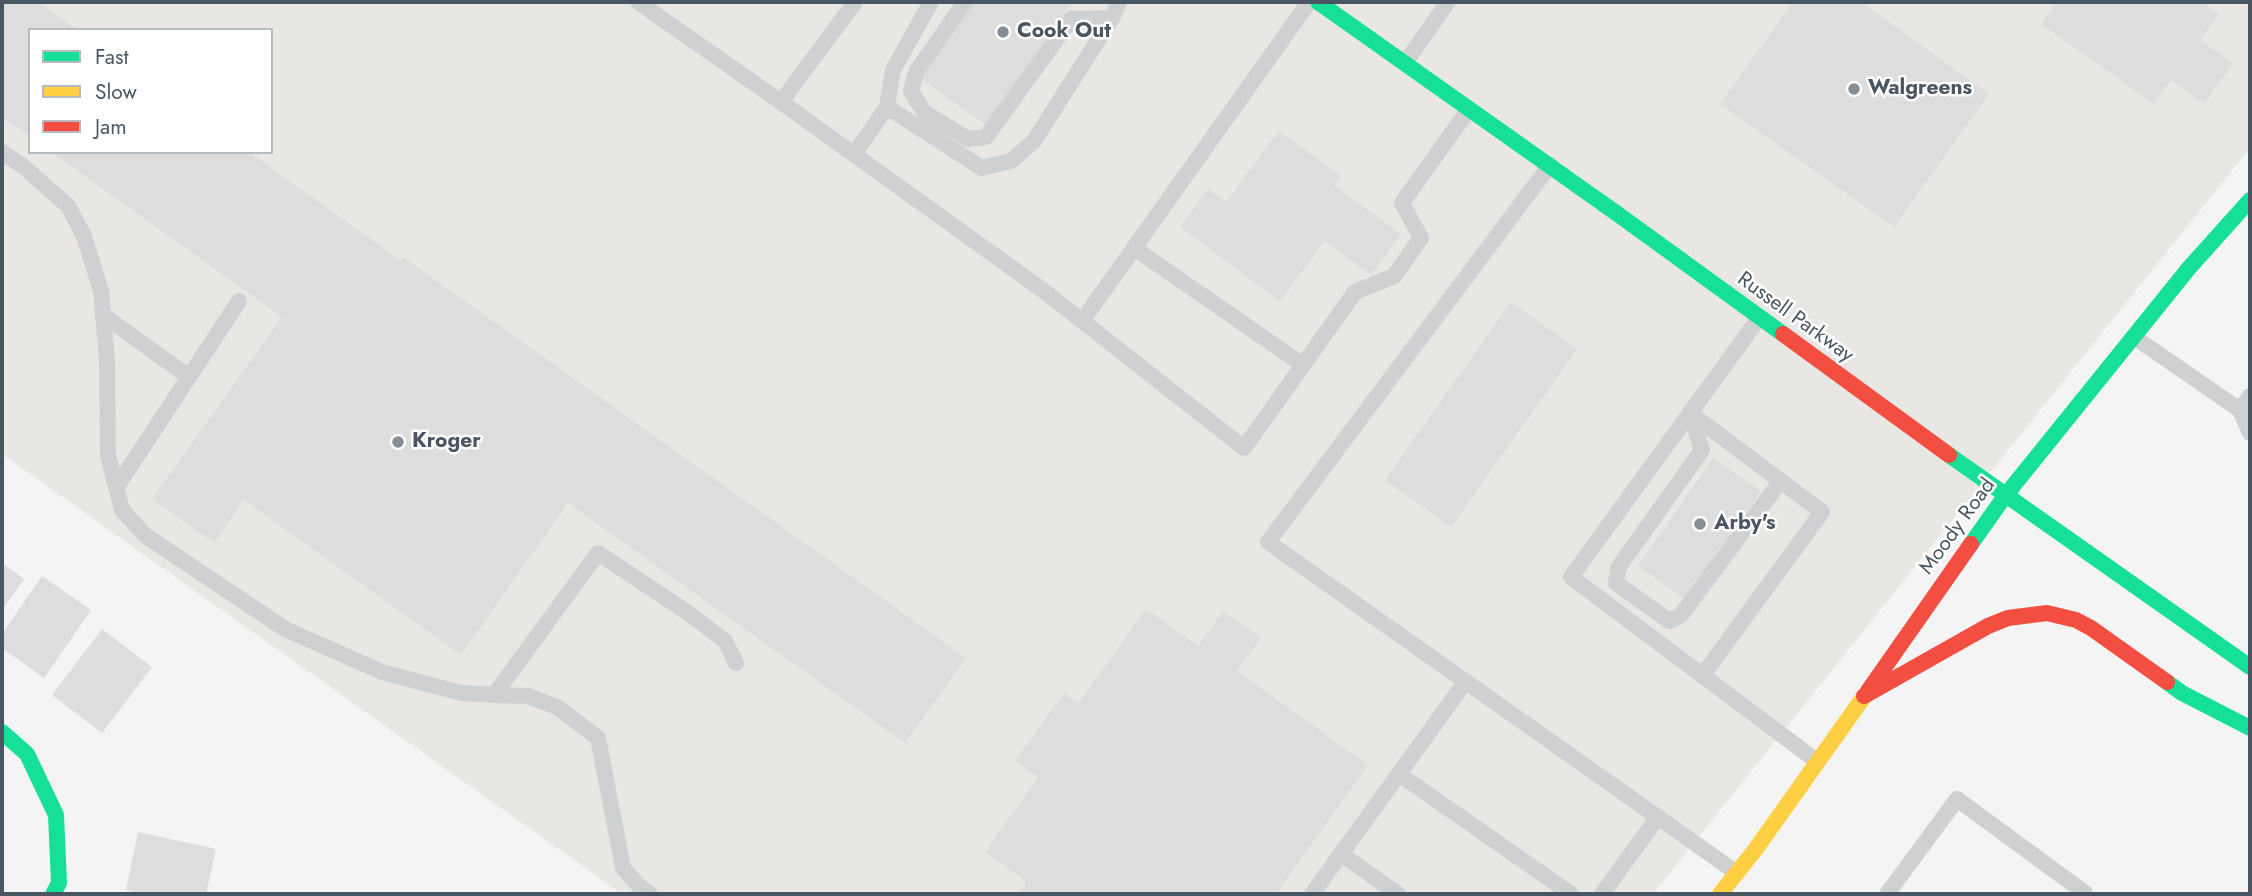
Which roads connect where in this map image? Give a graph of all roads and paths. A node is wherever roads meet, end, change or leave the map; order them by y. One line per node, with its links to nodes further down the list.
1 (638, 2): 11 (lane)
2 (855, 2): 11 (lane)
3 (931, 2): 12 (lane)
4 (965, 2): 9 (lane)
5 (1119, 2): 9 (lane)
6 (1309, 2): 18 (lane)
7 (1318, 2): 10 (main road, Russell Parkway)
8 (1448, 2): 10 (lane)
9 (1112, 18): 12 (lane)
10 (1405, 63): 13 (main road, Russell Parkway)
11 (781, 102): 15 (lane)
12 (887, 107): 15 (lane)
13 (1469, 109): 16 (main road, Russell Parkway); 24 (lane)
14 (2, 152): 20 (lane)
15 (854, 154): 22 (lane)
16 (1550, 166): 21 (main road, Russell Parkway); 36 (lane)
17 (2250, 200): 23 (main road, Moody Road)
18 (1134, 248): 22 (lane); 24 (lane)
19 (239, 301): 25 (lane)
20 (103, 315): 25 (lane); 31 (lane)
21 (1759, 318): 28 (lane); 32 (main road, Russell Parkway)
22 (1082, 321): 24 (lane)
23 (2134, 337): 27 (lane); 32 (main road, Moody Road)
24 (1303, 365)
25 (189, 377): 31 (lane)
26 (2250, 396): 27 (lane)
27 (2240, 410): 29 (lane)
28 (1690, 413): 30 (lane); 30 (lane); 35 (lane)
29 (2250, 433)
30 (1780, 482): 35 (lane)
31 (116, 488): 37 (lane)
32 (2005, 496): 34 (main road, Russell Parkway); 38 (main road, Moody Road)
33 (736, 663): 37 (lane)
34 (2250, 667)
35 (1703, 676): 41 (lane)
36 (1466, 681): 42 (lane); 43 (lane)
37 (494, 695): 48 (lane)
38 (1864, 695): 39 (main road); 41 (main road, Moody Road)
39 (2250, 728)
40 (2, 732): 47 (main road)
41 (1818, 762): 45 (main road, Moody Road)
42 (1399, 774): 44 (lane); 51 (lane)
43 (1658, 817): 45 (lane); 52 (lane)
44 (1341, 855): 49 (lane); 50 (lane)
45 (1737, 873): 53 (main road, Moody Road)
46 (2085, 893): 54 (lane)
47 (53, 894)
48 (650, 894)
49 (1312, 894)
50 (1398, 894)
51 (1571, 894)
52 (1602, 894)
53 (1720, 894)
54 (1887, 894)

